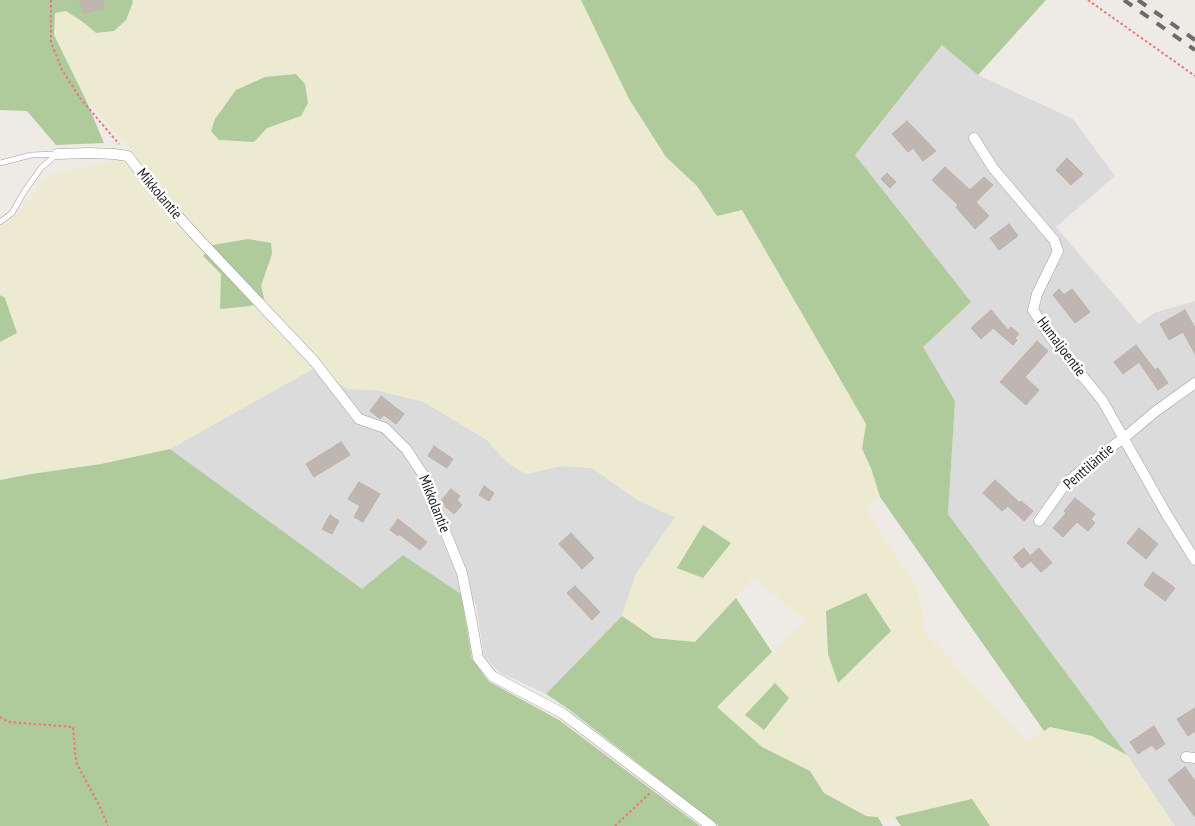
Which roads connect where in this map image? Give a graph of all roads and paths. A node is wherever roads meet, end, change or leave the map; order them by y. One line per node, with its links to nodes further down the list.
1 (51, 0): 6 (path)
2 (1088, 0): 3 (path)
3 (1195, 76)
4 (974, 138): 10 (street, Humaljoentie)
5 (57, 154): 6 (street, Mikkolantie); 7 (lane); 8 (lane)
6 (128, 156): 14 (street, Mikkolantie)
7 (0, 163)
8 (0, 222)
9 (1195, 383): 10 (street, Penttiläntie)
10 (1124, 438): 11 (street, Penttiläntie); 12 (street, Humaljoentie)
11 (1039, 522)
12 (1195, 560)
13 (0, 717): 15 (path)
14 (658, 786): 16 (path); 17 (street, Mikkolantie)
15 (108, 826)
16 (615, 826)
17 (710, 826)

